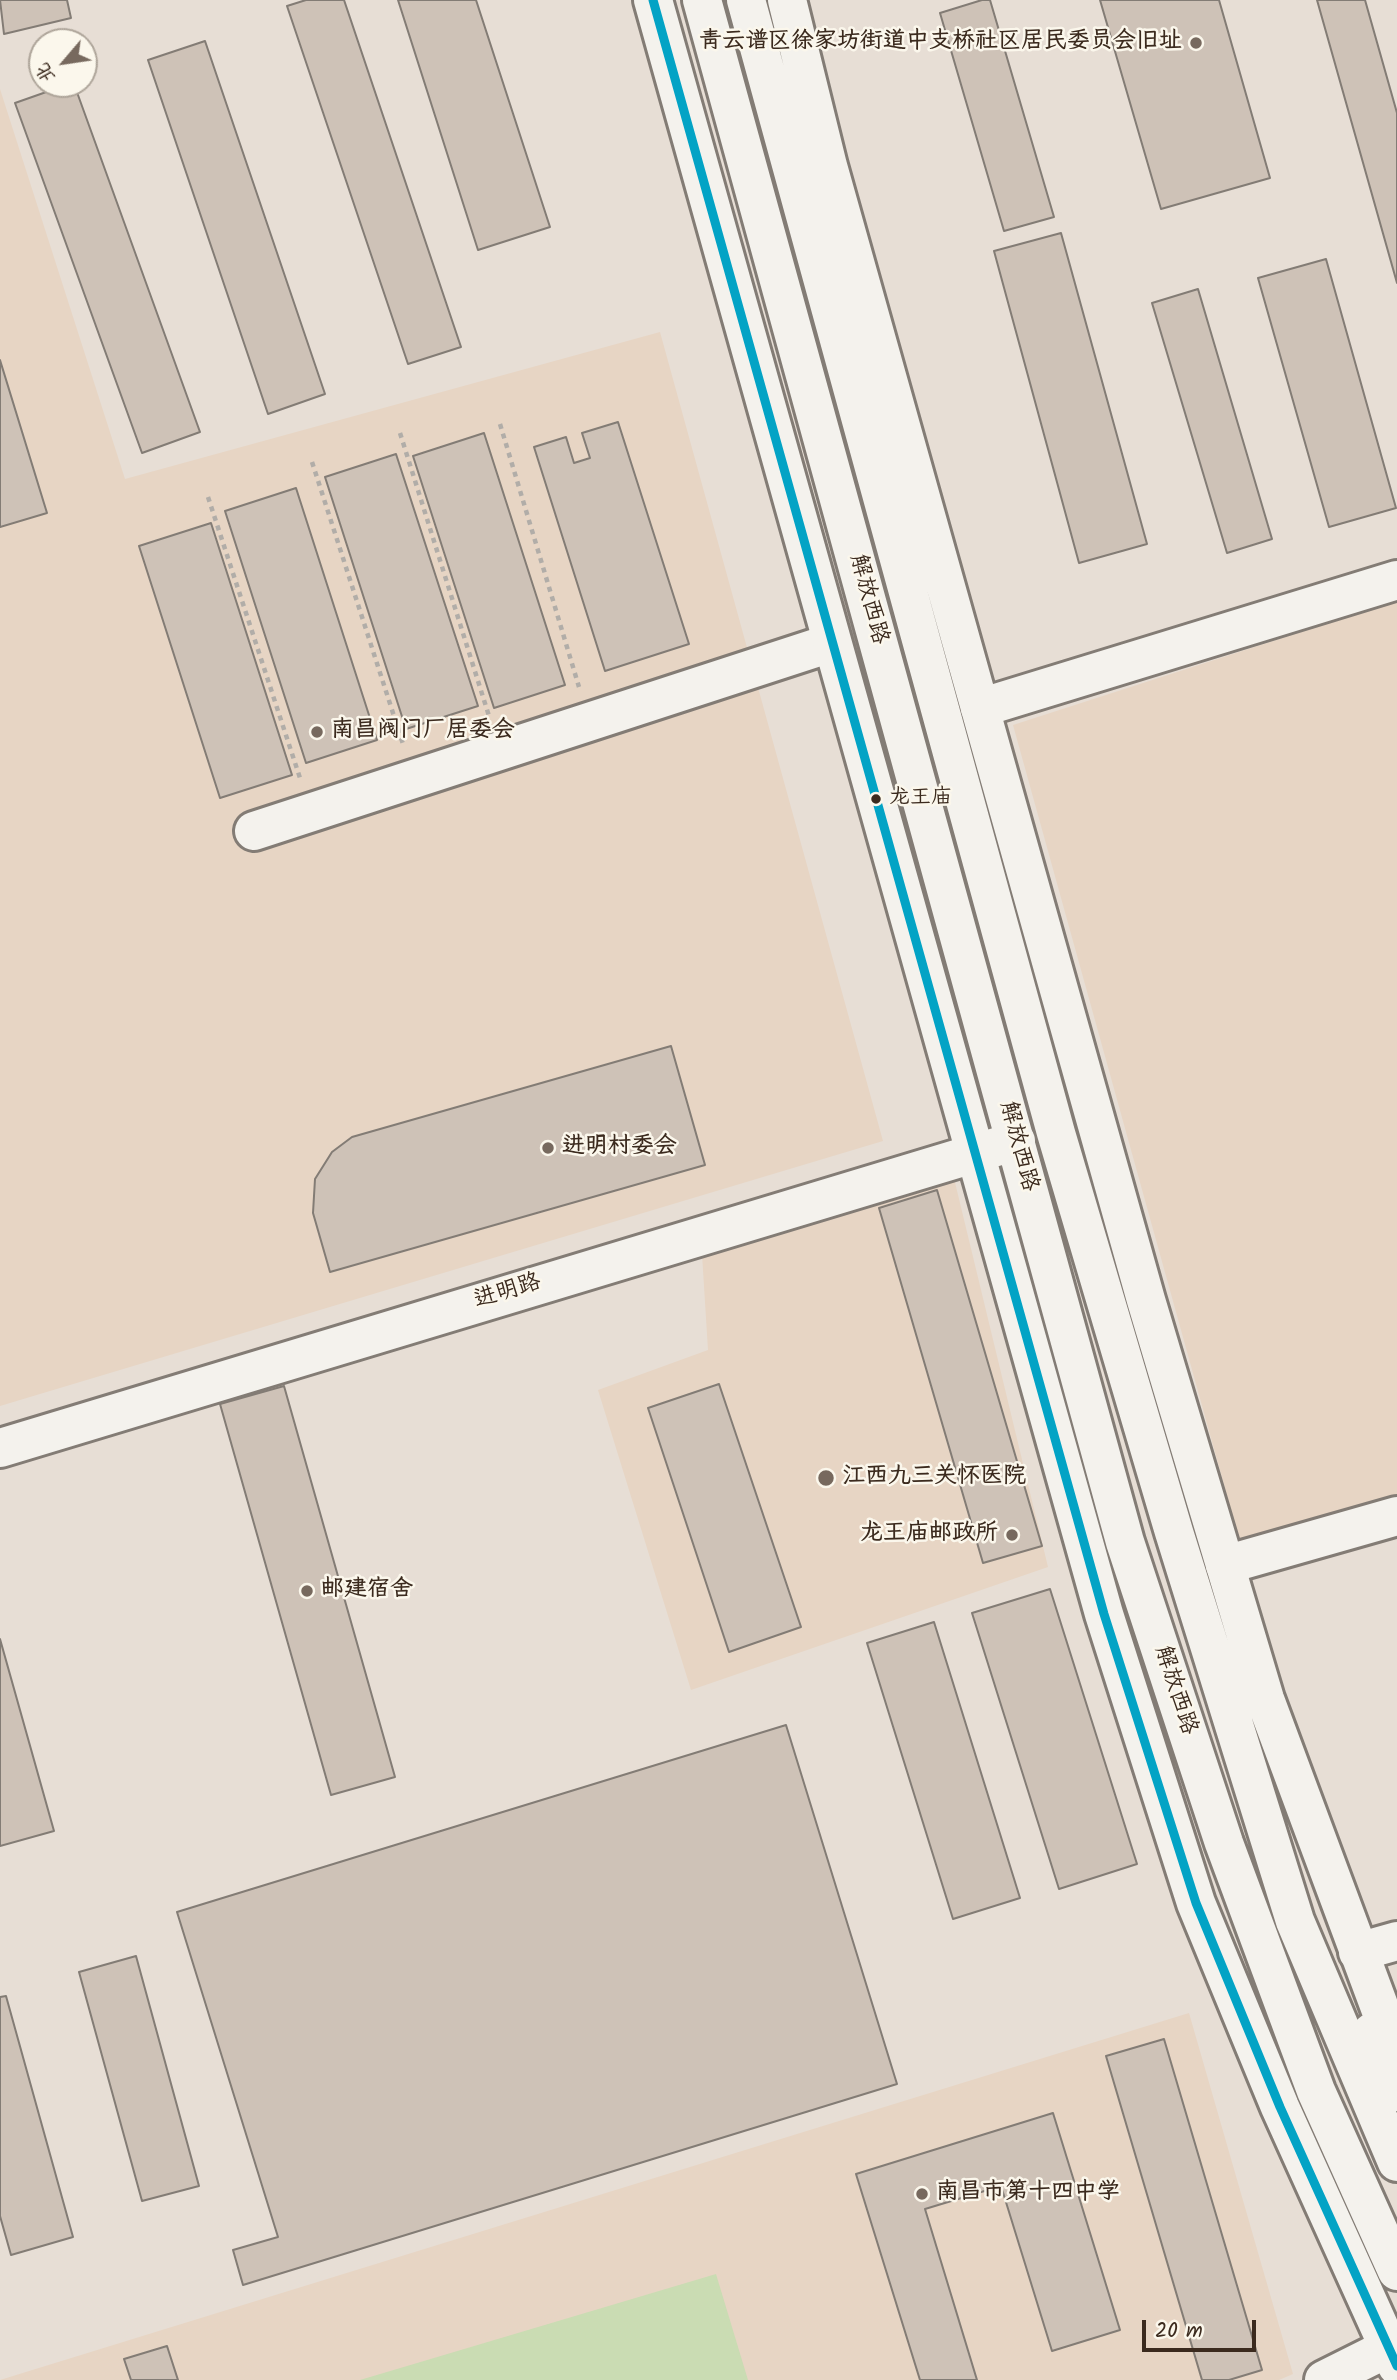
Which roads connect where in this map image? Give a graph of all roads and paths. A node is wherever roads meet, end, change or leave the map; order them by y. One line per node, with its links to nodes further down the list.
1 (653, 0): 10 (main road)
2 (702, 0): 17 (main road, 解放西路)
3 (746, 0): 21 (main road, 解放西路)
4 (787, 0): 11 (main road)
5 (499, 424): 12 (path)
6 (400, 433): 13 (path)
7 (312, 462): 14 (path)
8 (208, 498): 15 (path)
9 (1397, 580): 11 (main road)
10 (831, 643): 12 (main road); 18 (main road)
11 (980, 708): 22 (main road)
12 (590, 721): 13 (main road)
13 (500, 751): 14 (main road)
14 (414, 778): 15 (main road)
15 (311, 812): 16 (main road)
16 (254, 831)
17 (1016, 1141): 18 (main road, 进明路); 28 (main road, 解放西路)
18 (972, 1152): 19 (main road, 进明路); 29 (main road)
19 (0, 1448)
20 (1397, 1516): 22 (main road)
21 (1174, 1532): 26 (main road); 27 (main road, 解放西路)
22 (1225, 1565): 24 (main road)
23 (1397, 1941): 24 (main road)
24 (1358, 1952): 25 (main road)
25 (1397, 2054)
26 (1397, 2092)
27 (1397, 2162)
28 (1397, 2272)
29 (1393, 2357): 30 (main road)
30 (1324, 2380)

